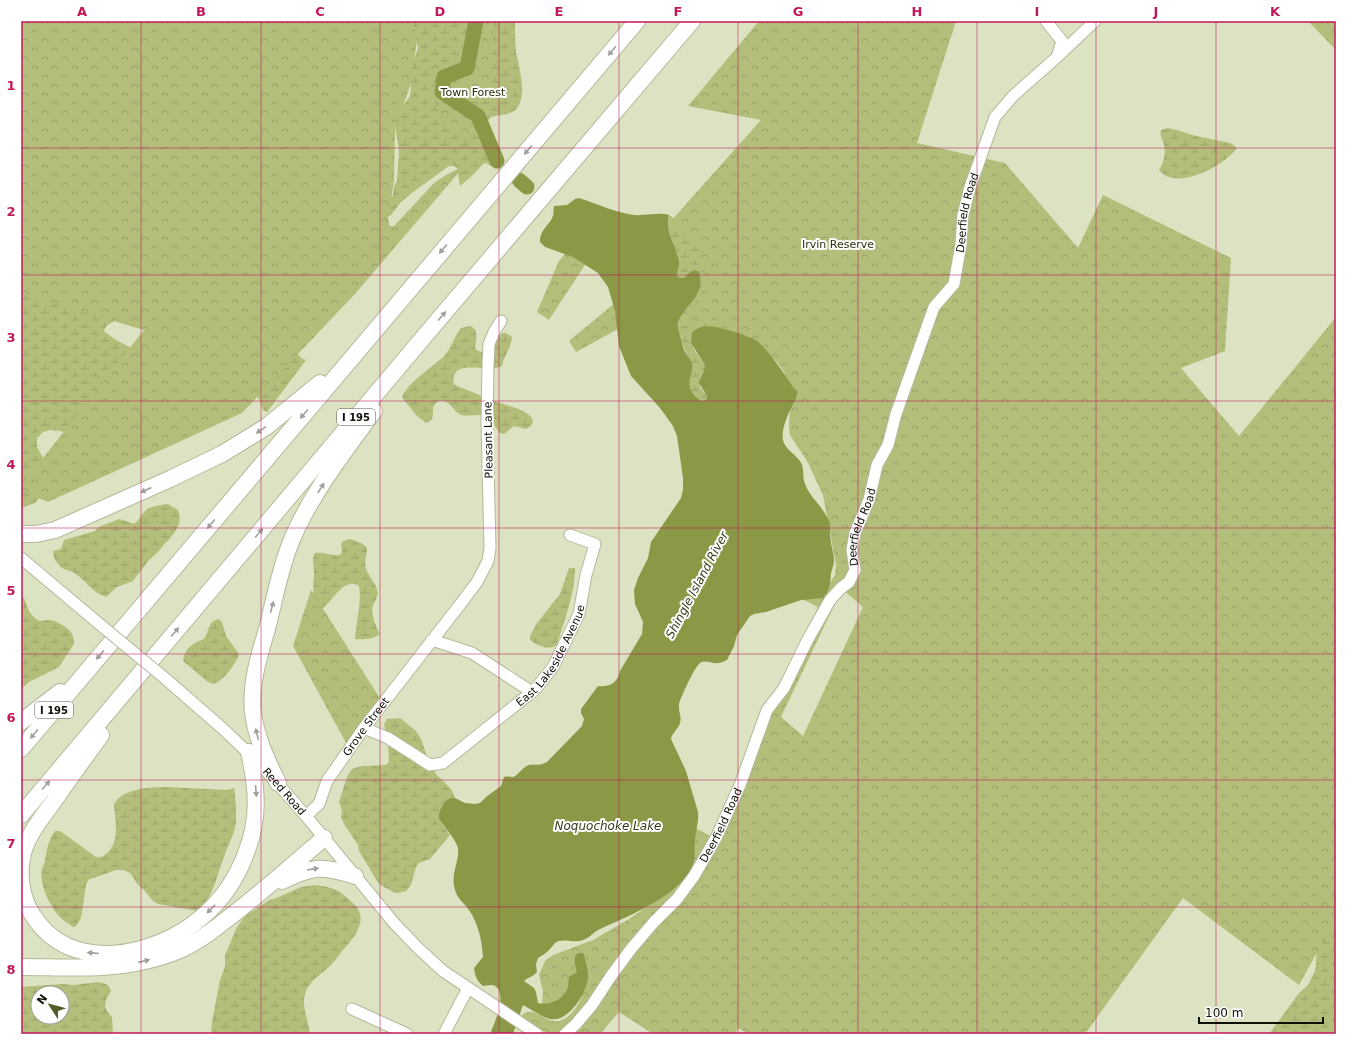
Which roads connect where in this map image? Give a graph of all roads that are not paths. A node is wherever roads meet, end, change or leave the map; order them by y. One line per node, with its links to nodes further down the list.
1 (637, 21): 8 (highway, I 195, one-way to 8)
2 (692, 21): 7 (highway, I 195, one-way to 2)
3 (1046, 21): 5 (street)
4 (1094, 21): 5 (street, Deerfield Road)
5 (1057, 57): 33 (street, Deerfield Road)
6 (501, 321): 12 (street, Pleasant Lane)
7 (428, 332): 14 (highway, I 195, one-way to 7); 21 (highway, one-way to 7)
8 (356, 352): 9 (highway, one-way to 9); 15 (highway, I 195, one-way to 15)
9 (21, 534)
10 (570, 535): 16 (street, East Lakeside Avenue)
11 (21, 558): 20 (street, Reed Road, bridge)
12 (488, 561): 13 (street, Grove Street)
13 (432, 640): 16 (street); 18 (street, Grove Street)
14 (156, 656): 20 (highway, one-way to 14); 22 (highway, I 195, one-way to 14)
15 (86, 672): 17 (highway); 19 (highway, I 195, one-way to 19)
16 (532, 692): 18 (street, East Lakeside Avenue)
17 (21, 722)
18 (364, 728): 23 (street, Grove Street)
19 (21, 749)
20 (249, 752): 21 (street, Reed Road)
21 (278, 783): 23 (street, Reed Road)
22 (21, 815)
23 (306, 816): 24 (street, Reed Road)
24 (324, 838): 25 (street, Reed Road); 26 (highway)
25 (355, 876): 26 (highway, one-way to 25); 28 (street, Reed Road)
26 (265, 889): 27 (highway, one-way to 26)
27 (21, 967)
28 (468, 988): 31 (street); 32 (street, Reed Road)
29 (352, 1009): 30 (street)
30 (406, 1034)
31 (444, 1034)
32 (537, 1034)
33 (565, 1034)

